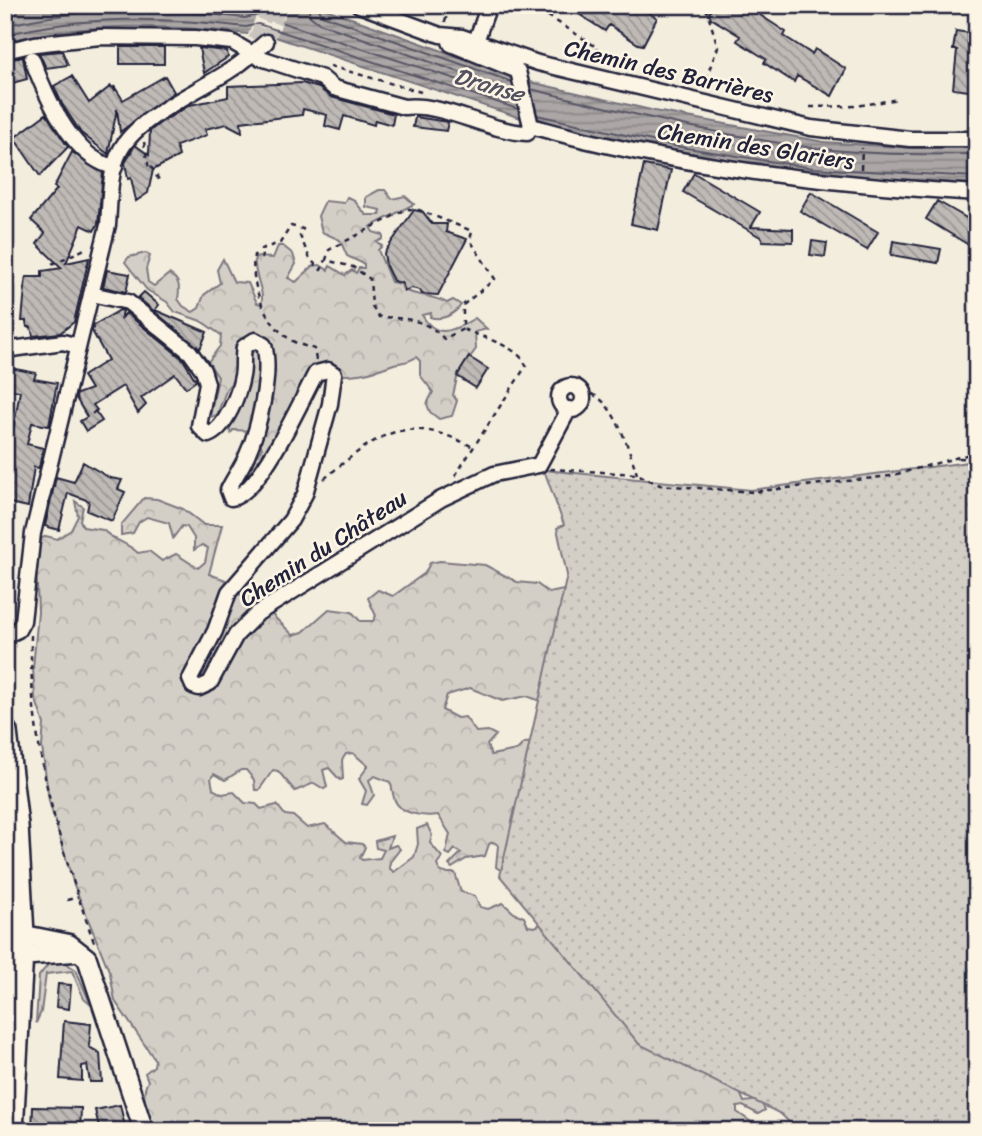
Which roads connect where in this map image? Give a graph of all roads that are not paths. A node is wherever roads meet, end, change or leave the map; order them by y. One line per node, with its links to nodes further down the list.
1 (359, 5): 3 (street, Chemin des Barrières)
2 (489, 5): 4 (street)
3 (445, 32): 4 (street, Chemin des Barrières); 8 (street)
4 (476, 41): 9 (street, Chemin des Barrières)
5 (258, 45): 6 (street); 8 (street, Chemin des Glariers); 10 (street)
6 (5, 51)
7 (32, 59): 10 (street)
8 (531, 126): 11 (street, Chemin des Glariers)
9 (977, 139)
10 (115, 167): 12 (street)
11 (977, 193)
12 (91, 294): 13 (street); 15 (street, Chemin du Château)
13 (79, 346): 14 (street); 16 (street)
14 (5, 350)
15 (569, 409): 15 (street)
16 (5, 636)
17 (5, 732): 18 (main road)
18 (14, 945): 19 (main road); 20 (street)
19 (11, 1131)
20 (144, 1131)

